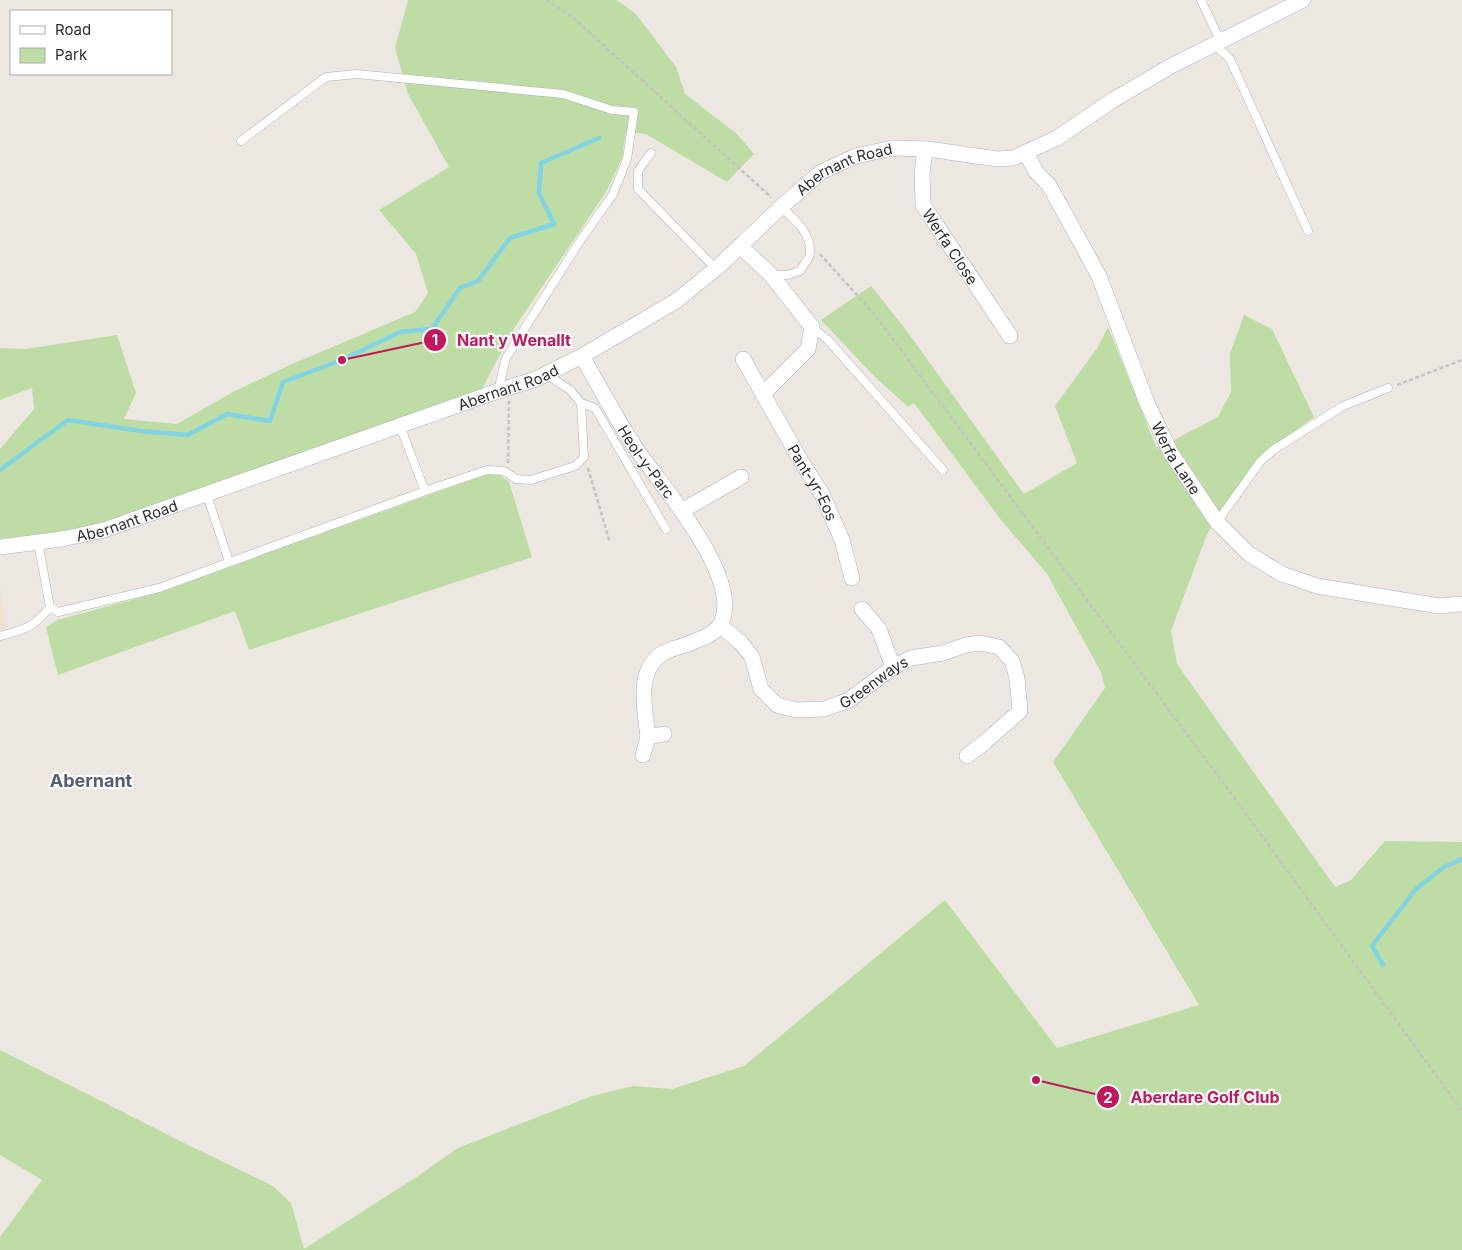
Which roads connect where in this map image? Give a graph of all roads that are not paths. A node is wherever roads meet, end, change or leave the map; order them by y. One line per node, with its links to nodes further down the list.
1 (1201, 0): 3 (lane)
2 (1303, 0): 3 (street, Abernant Road)
3 (1217, 42): 7 (street, Abernant Road); 9 (lane)
4 (241, 141): 19 (lane)
5 (925, 149): 7 (street, Abernant Road); 8 (street, Abernant Road); 14 (street, Werfa Close)
6 (651, 153): 11 (lane)
7 (1026, 153): 28 (street, Werfa Lane)
8 (781, 207): 10 (street, Abernant Road); 12 (lane)
9 (1308, 231)
10 (740, 246): 11 (street, Abernant Road); 12 (street)
11 (716, 269): 15 (street, Abernant Road)
12 (771, 275): 13 (street)
13 (812, 327): 20 (street); 23 (lane)
14 (1010, 336)
15 (582, 356): 17 (street, Abernant Road); 27 (street, Heol-y-Parc)
16 (743, 359): 20 (street, Pant-yr-Eos)
17 (546, 374): 19 (street, Abernant Road); 21 (lane)
18 (1388, 388): 28 (lane)
19 (498, 391): 22 (street, Abernant Road)
20 (763, 394): 33 (street, Pant-yr-Eos)
21 (581, 403): 25 (lane); 29 (lane)
22 (400, 426): 25 (lane); 26 (street, Abernant Road)
23 (943, 470)
24 (741, 477): 27 (street)
25 (425, 491): 32 (lane)
26 (207, 494): 30 (street, Abernant Road); 32 (lane)
27 (683, 510): 37 (street, Heol-y-Parc)
28 (1217, 522): 34 (street, Werfa Lane)
29 (666, 529)
30 (38, 542): 31 (street, Abernant Road); 35 (lane)
31 (0, 547)
32 (229, 562): 35 (lane)
33 (852, 578)
34 (1462, 604)
35 (50, 607): 38 (lane)
36 (862, 609): 39 (street)
37 (720, 626): 39 (street, Greenways); 41 (street)
38 (0, 636)
39 (893, 667): 43 (street, Greenways)
40 (664, 734): 41 (street)
41 (648, 737): 42 (street)
42 (643, 755)
43 (967, 756)

